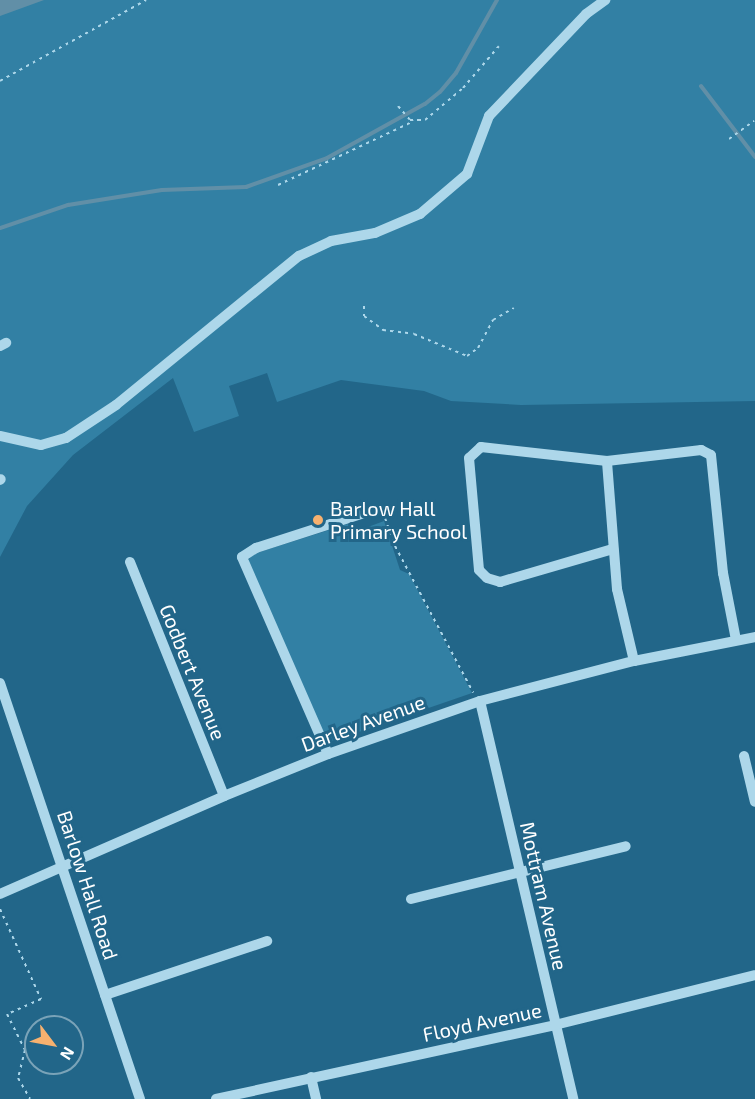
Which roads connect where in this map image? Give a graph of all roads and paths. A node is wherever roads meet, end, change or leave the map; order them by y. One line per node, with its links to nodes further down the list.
1 (146, 0): 4 (path)
2 (605, 0): 12 (street)
3 (499, 46): 6 (path)
4 (0, 81)
5 (398, 106): 6 (path)
6 (414, 121): 9 (path)
7 (754, 121): 8 (path)
8 (729, 139)
9 (278, 185)
10 (364, 306): 11 (path)
11 (514, 308)
12 (0, 436)
13 (608, 461): 15 (street); 15 (street); 18 (street)
14 (382, 511): 21 (path); 22 (street)
15 (613, 549): 19 (street)
16 (130, 562): 24 (street, Godbert Avenue)
17 (755, 637): 18 (street, Darley Avenue)
18 (736, 640): 19 (street, Darley Avenue)
19 (634, 661): 21 (street, Darley Avenue)
20 (0, 683): 27 (street, Barlow Hall Road)
21 (480, 701): 22 (street, Darley Avenue); 28 (street, Mottram Avenue)
22 (328, 754): 24 (street, Darley Avenue)
23 (744, 756): 25 (street)
24 (224, 796): 27 (street, Darley Avenue)
25 (755, 800)
26 (626, 846): 28 (street)
27 (63, 867): 29 (street, Darley Avenue); 34 (street, Barlow Hall Road)
28 (522, 873): 30 (street); 35 (street, Mottram Avenue)
29 (0, 894)
30 (411, 899)
31 (0, 909): 37 (path)
32 (267, 941): 34 (street)
33 (755, 975): 35 (street, Floyd Avenue)
34 (105, 995): 38 (street, Barlow Hall Road)
35 (555, 1025): 36 (street, Floyd Avenue); 41 (street, Mottram Avenue)
36 (311, 1077): 39 (street, Floyd Avenue); 40 (street)
37 (30, 1099)
38 (140, 1099)
39 (216, 1099)
40 (316, 1099)
41 (573, 1099)

